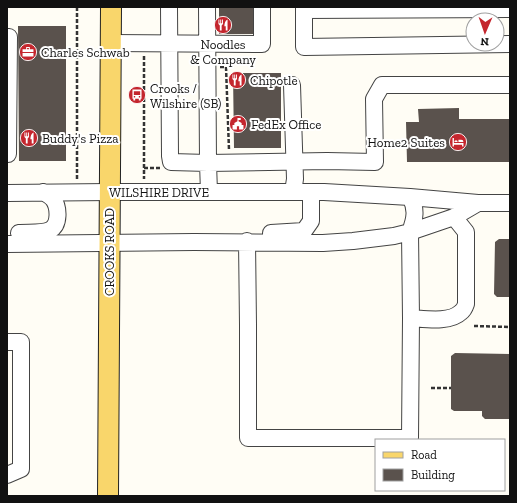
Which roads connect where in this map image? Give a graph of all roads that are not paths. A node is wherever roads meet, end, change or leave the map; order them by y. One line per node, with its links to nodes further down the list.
1 (111, 7): 8 (main road, CROOKS ROAD)
2 (169, 7): 9 (street)
3 (207, 7): 10 (street)
4 (262, 7): 10 (street)
5 (304, 9): 6 (street); 11 (street)
6 (510, 9)
7 (7, 37): 14 (street)
8 (111, 44): 9 (street); 18 (main road, CROOKS ROAD)
9 (169, 44): 10 (street); 16 (street)
10 (207, 44): 16 (street)
11 (510, 44)
12 (292, 85): 15 (street)
13 (510, 85): 15 (street)
14 (7, 154)
15 (294, 162): 16 (street); 20 (street)
16 (208, 163): 19 (street)
17 (43, 192): 18 (street, WILSHIRE DRIVE); 22 (street, WILSHIRE DRIVE); 28 (street)
18 (110, 192): 19 (street, WILSHIRE DRIVE); 30 (main road, CROOKS ROAD)
19 (209, 192): 20 (street, WILSHIRE DRIVE)
20 (294, 192): 21 (street, WILSHIRE DRIVE)
21 (311, 192): 23 (street, WILSHIRE DRIVE); 29 (street)
22 (7, 193)
23 (410, 197): 24 (street, WILSHIRE DRIVE); 27 (street)
24 (478, 203): 25 (street, WILSHIRE DRIVE); 26 (street)
25 (510, 203)
26 (454, 217): 27 (street); 32 (street)
27 (410, 232): 29 (street); 32 (street)
28 (7, 233)
29 (247, 241): 30 (street); 32 (street)
30 (110, 242): 31 (street); 35 (main road, CROOKS ROAD)
31 (7, 244)
32 (412, 318)
33 (7, 342): 34 (street)
34 (7, 475)
35 (108, 496)

